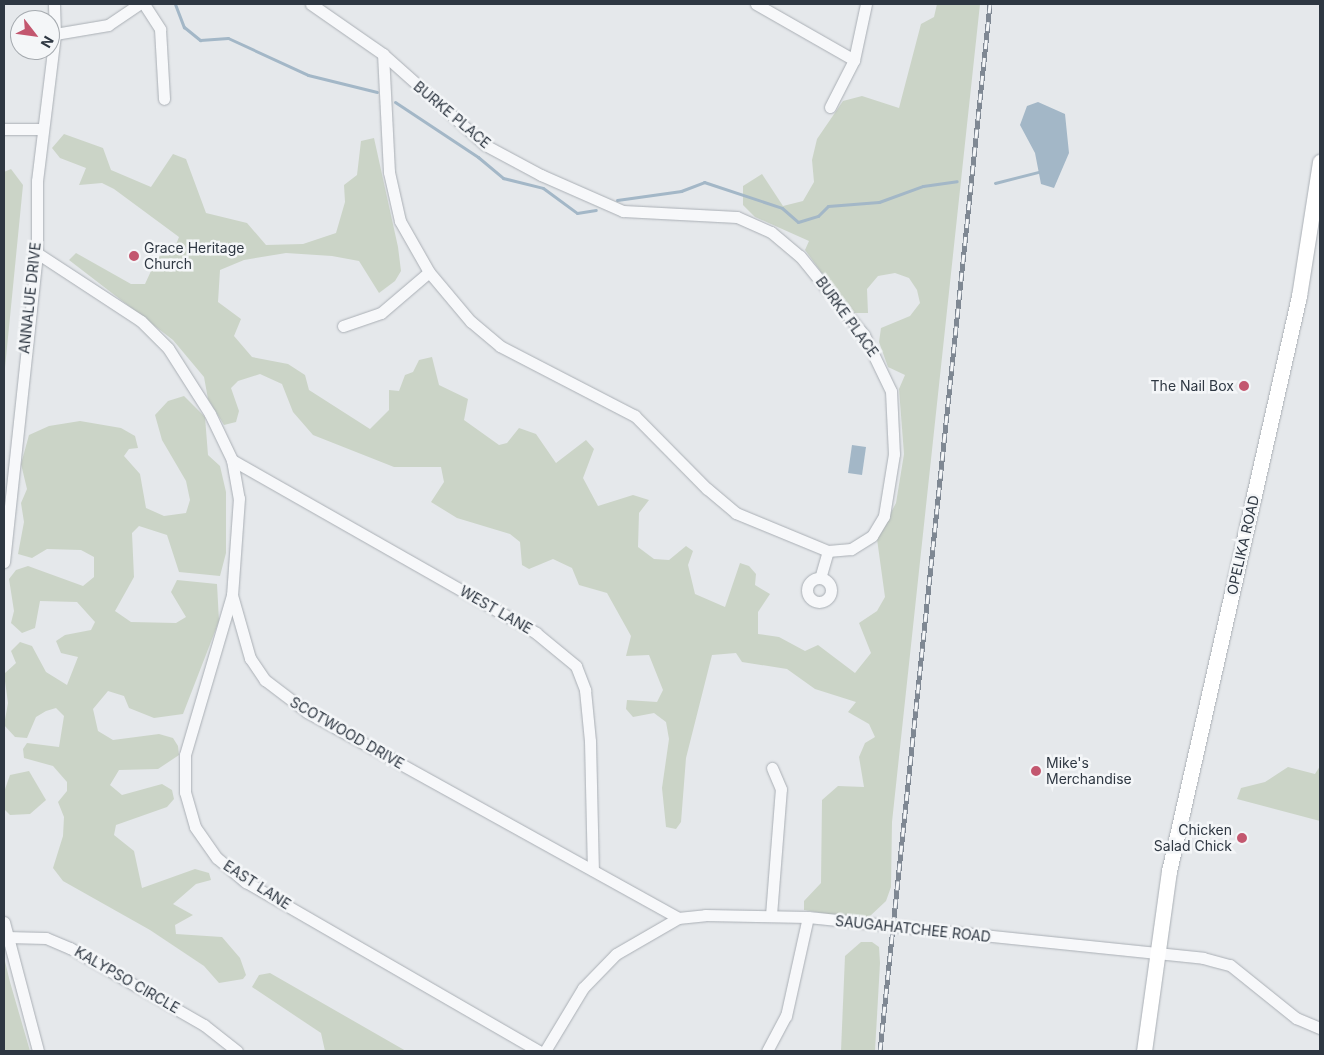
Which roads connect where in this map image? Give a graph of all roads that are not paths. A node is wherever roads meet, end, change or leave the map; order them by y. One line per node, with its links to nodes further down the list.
1 (139, 4): 6 (street)
2 (144, 4): 10 (street)
3 (311, 4): 7 (street, BURKE PLACE)
4 (756, 4): 9 (street)
5 (866, 4): 9 (street)
6 (60, 33)
7 (383, 54): 16 (street); 19 (street, BURKE PLACE)
8 (52, 60): 13 (street, ANNALUE DRIVE)
9 (854, 60): 11 (street)
10 (164, 99)
11 (830, 107)
12 (4, 129): 13 (street)
13 (43, 129): 15 (street, ANNALUE DRIVE)
14 (1320, 162): 30 (main road, OPELIKA ROAD)
15 (37, 253): 18 (street, SCOTWOOD DRIVE); 20 (street, ANNALUE DRIVE)
16 (429, 272): 17 (street); 19 (street)
17 (343, 326)
18 (232, 460): 22 (street, SCOTWOOD DRIVE); 24 (street, WEST LANE)
19 (828, 551): 21 (street)
20 (4, 562)
21 (821, 575)
22 (232, 595): 24 (street, SCOTWOOD DRIVE); 34 (street, EAST LANE)
23 (772, 768): 25 (street)
24 (593, 870): 26 (street, SCOTWOOD DRIVE)
25 (771, 915): 26 (street, SAUGAHATCHEE ROAD); 27 (street, SAUGAHATCHEE ROAD)
26 (678, 918): 35 (street, SAUGAHATCHEE ROAD)
27 (808, 918): 30 (street, SAUGAHATCHEE ROAD); 36 (street)
28 (4, 922): 29 (street)
29 (6, 937): 32 (street); 33 (street, KALYPSO CIRCLE)
30 (1155, 952): 31 (street, SAUGAHATCHEE ROAD); 37 (main road, OPELIKA ROAD)
31 (1320, 1028)
32 (38, 1051)
33 (237, 1051)
34 (539, 1051)
35 (544, 1051)
36 (767, 1051)
37 (1144, 1051)

